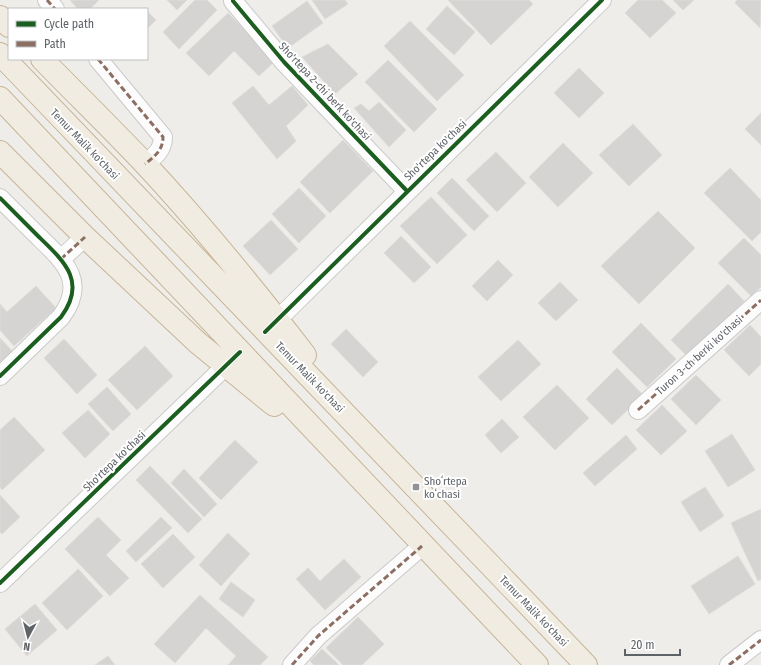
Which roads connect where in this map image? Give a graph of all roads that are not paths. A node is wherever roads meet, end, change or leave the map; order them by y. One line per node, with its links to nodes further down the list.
1 (47, 0): 4 (street)
2 (602, 0): 13 (street, Sho'rtepa ko'chasi)
3 (234, 1): 13 (street, Sho'rtepa 2-chi berk ko'chasi)
4 (54, 8)
5 (0, 17): 6 (highway)
6 (8, 25)
7 (0, 54): 18 (highway, Temur Malik ko'chasi)
8 (43, 60): 12 (highway)
9 (99, 60): 12 (street)
10 (0, 98): 19 (highway)
11 (0, 152): 15 (highway)
12 (145, 164): 18 (highway)
13 (407, 191): 18 (street, Sho'rtepa ko'chasi)
14 (0, 198): 16 (street)
15 (85, 237): 16 (street); 19 (highway)
16 (61, 258): 20 (street)
17 (761, 300): 21 (street, Turon 3-ch berki ko'chasi)
18 (272, 326): 27 (highway, Temur Malik ko'chasi)
19 (233, 359): 22 (highway); 23 (street, Sho'rtepa ko'chasi)
20 (0, 376)
21 (638, 410)
22 (422, 546): 25 (street); 26 (highway)
23 (0, 583)
24 (761, 640): 28 (street)
25 (292, 665)
26 (537, 665)
27 (586, 665)
28 (729, 665)

